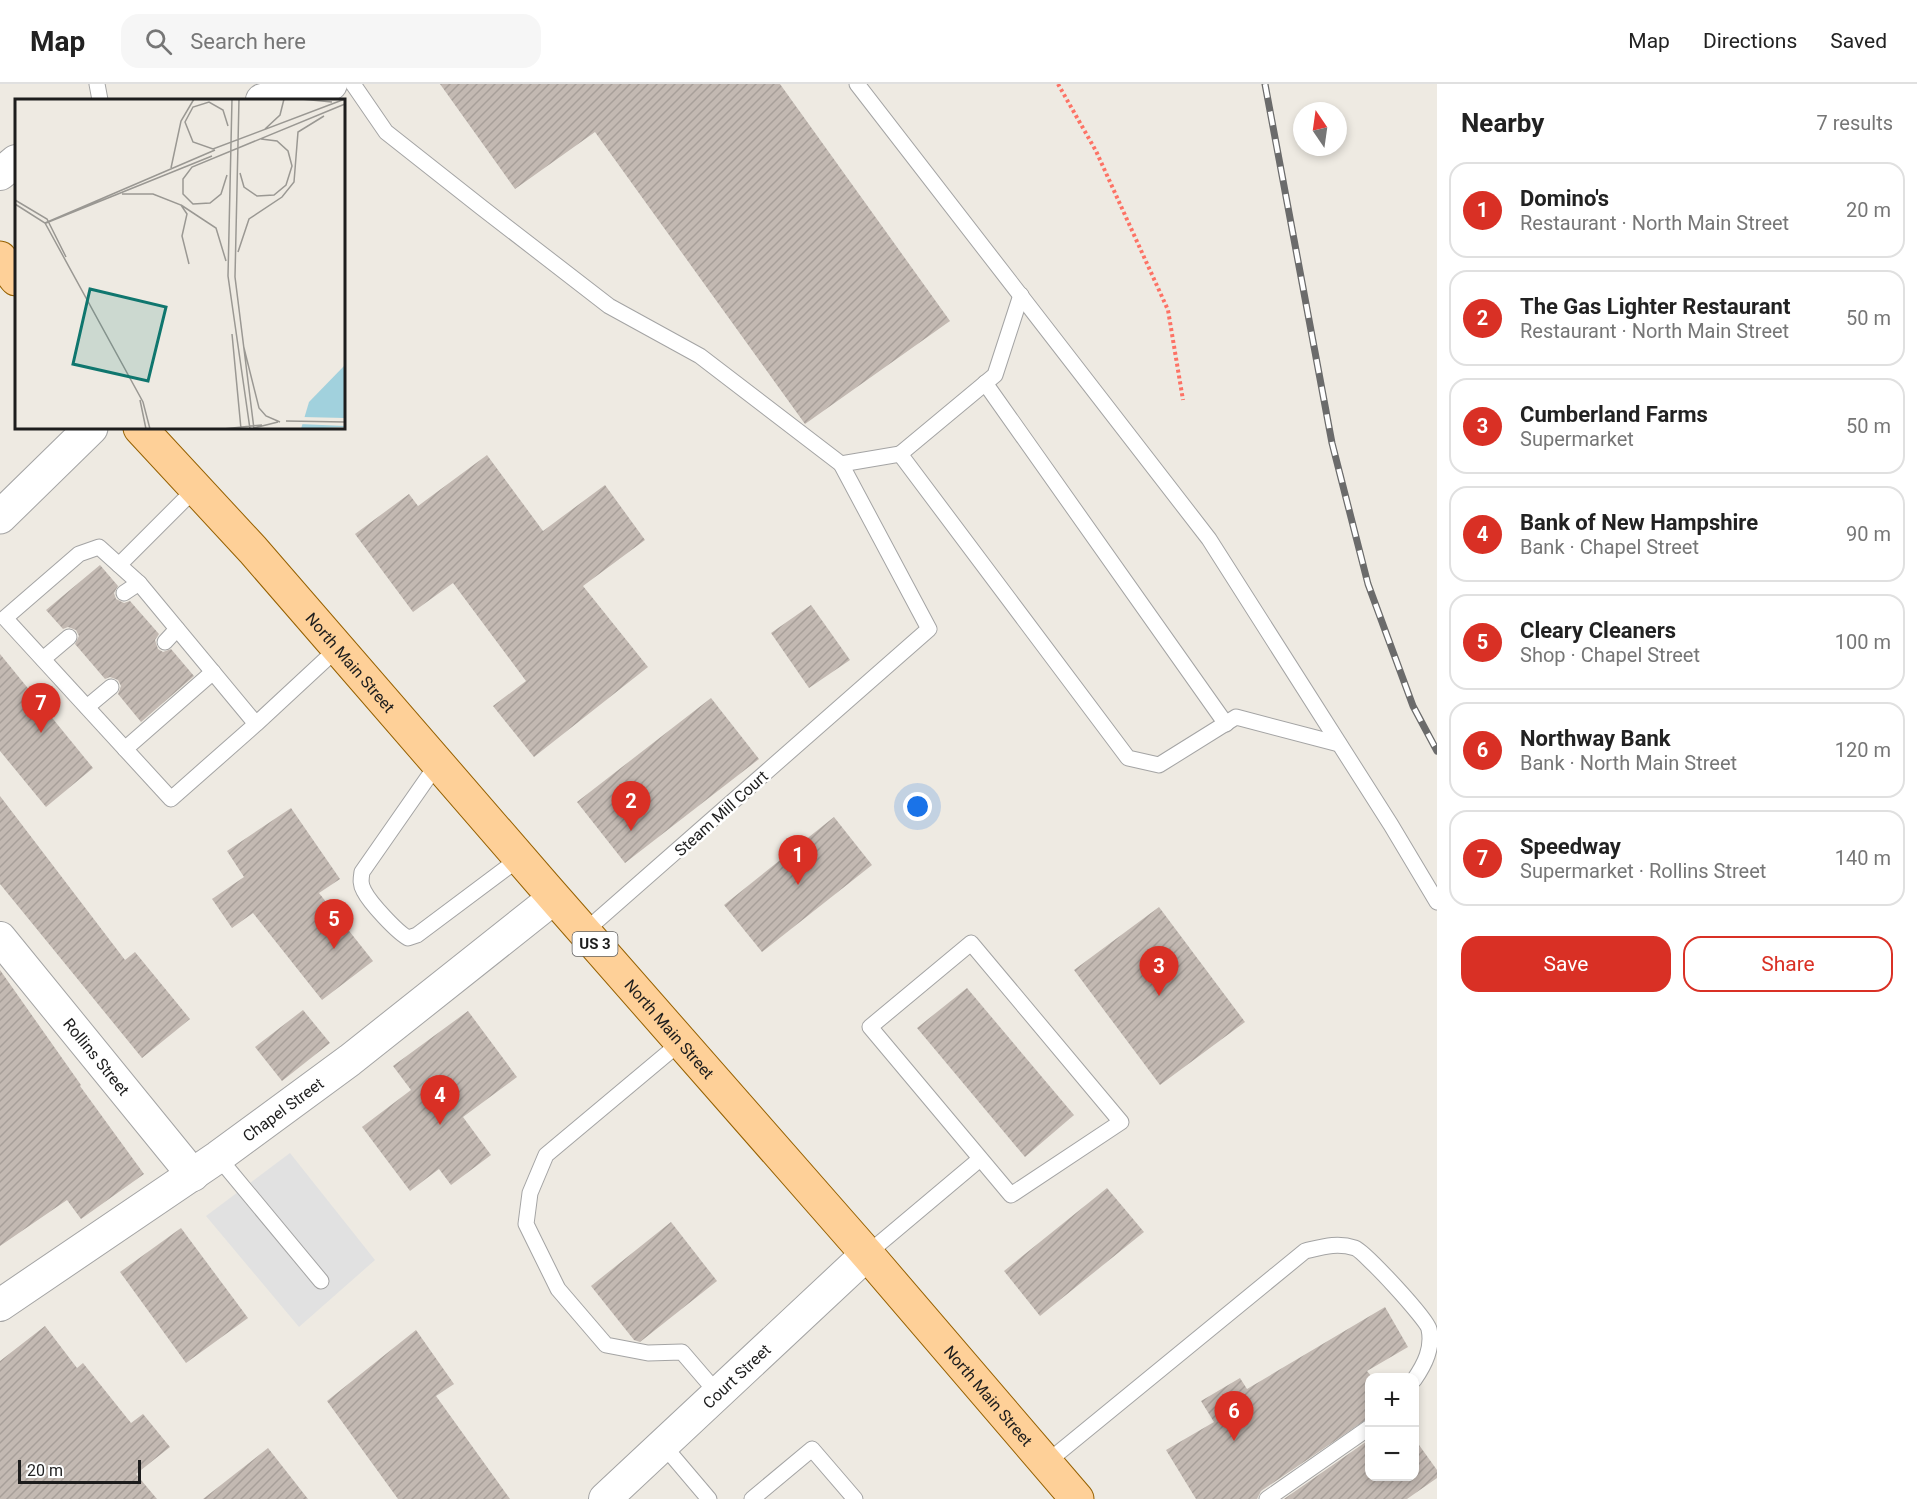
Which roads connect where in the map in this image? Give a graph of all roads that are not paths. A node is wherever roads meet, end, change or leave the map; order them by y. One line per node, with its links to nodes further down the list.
1 (97, 84): 5 (lane)
2 (331, 84): 6 (street)
3 (353, 84): 16 (lane)
4 (857, 84): 11 (lane)
5 (100, 99)
6 (266, 99)
7 (15, 162): 8 (street)
8 (0, 174)
9 (0, 258): 10 (main road)
10 (15, 278)
11 (1021, 295): 12 (lane); 32 (lane)
12 (984, 383): 15 (lane); 31 (lane)
13 (90, 429): 18 (street)
14 (141, 429): 17 (main road, North Main Street / US 3)
15 (900, 454): 16 (lane); 31 (lane)
16 (841, 464): 38 (lane, Steam Mill Court)
17 (196, 488): 19 (lane); 25 (main road, North Main Street / US 3)
18 (0, 516)
19 (119, 566): 20 (lane); 26 (lane)
20 (138, 583): 21 (lane); 22 (lane)
21 (124, 593)
22 (177, 629): 24 (lane); 27 (lane)
23 (69, 637): 26 (lane)
24 (165, 642)
25 (338, 648): 30 (lane); 34 (main road, North Main Street / US 3)
26 (43, 659): 29 (lane)
27 (213, 672): 30 (lane); 33 (lane)
28 (111, 687): 29 (lane)
29 (87, 707): 33 (lane)
30 (256, 724): 33 (lane)
31 (1226, 724): 32 (lane)
32 (1340, 744): 37 (lane)
33 (125, 748)
34 (438, 763): 35 (main road, North Main Street / US 3); 35 (lane)
35 (520, 858): 36 (main road, North Main Street / US 3)
36 (554, 898): 38 (main road, North Main Street / US 3); 42 (street, Chapel Street)
37 (1437, 902)
38 (584, 932): 40 (main road, North Main Street / US 3)
39 (0, 938): 42 (street, Rollins Street)
40 (681, 1042): 43 (main road, North Main Street / US 3); 47 (lane)
41 (980, 1159): 41 (lane); 43 (lane)
42 (205, 1166): 44 (lane); 45 (street, Chapel Street)
43 (867, 1254): 47 (street, Court Street); 50 (main road, North Main Street / US 3)
44 (321, 1281)
45 (0, 1305)
46 (1419, 1373): 50 (lane)
47 (719, 1395): 49 (street, Court Street)
48 (1365, 1430): 56 (lane)
49 (664, 1446): 51 (street, Court Street); 52 (lane)
50 (1046, 1463): 55 (main road, North Main Street / US 3)
51 (605, 1499)
52 (709, 1499)
53 (752, 1499): 54 (lane)
54 (855, 1499)
55 (1077, 1499)
56 (1267, 1499)

